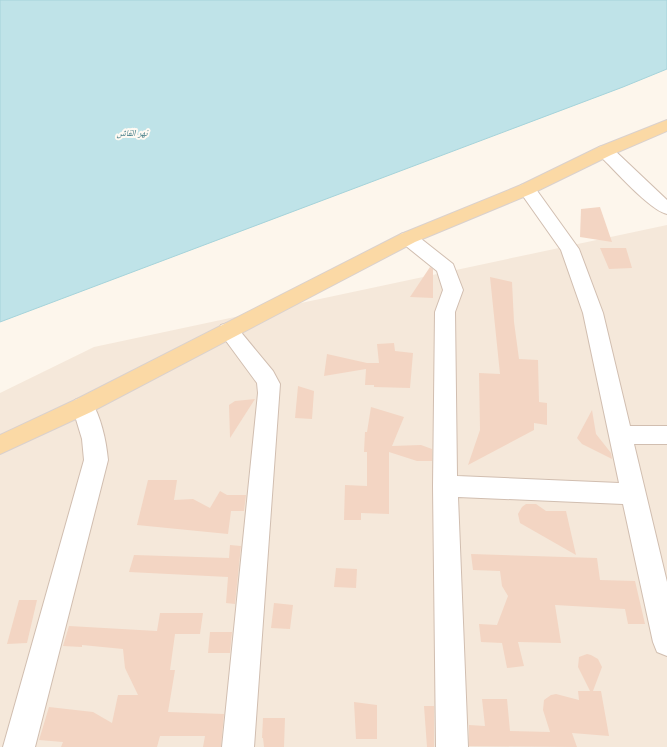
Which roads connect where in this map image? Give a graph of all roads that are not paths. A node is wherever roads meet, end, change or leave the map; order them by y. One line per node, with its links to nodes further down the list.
1 (667, 125): 2 (main road)
2 (605, 152): 3 (main road); 4 (street)
3 (527, 189): 5 (main road); 8 (street)
4 (667, 209)
5 (408, 238): 6 (main road); 11 (street)
6 (228, 330): 7 (main road); 15 (street)
7 (83, 406): 10 (main road); 14 (street)
8 (622, 435): 9 (street); 12 (street)
9 (667, 435)
10 (0, 445)
11 (445, 486): 12 (street); 16 (street)
12 (633, 494): 13 (street)
13 (667, 642)
14 (19, 747)
15 (238, 747)
16 (452, 747)

